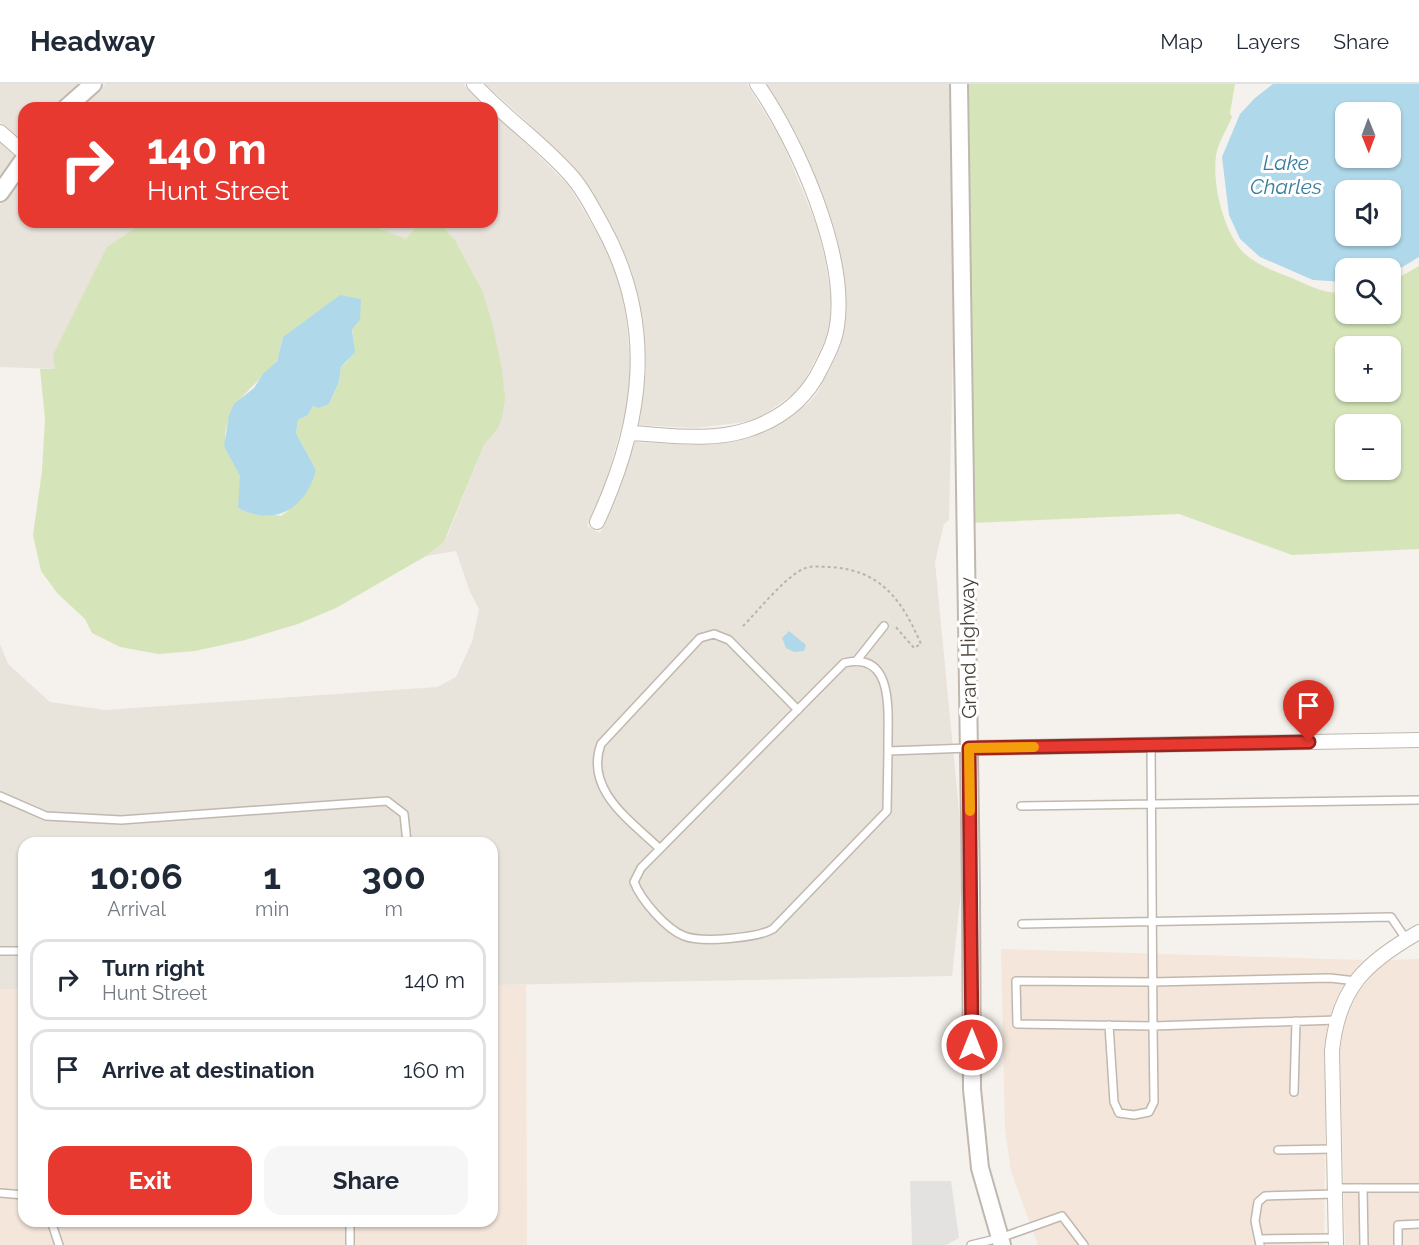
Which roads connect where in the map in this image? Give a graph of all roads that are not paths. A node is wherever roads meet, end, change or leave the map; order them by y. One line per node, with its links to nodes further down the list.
1 (93, 84): 5 (street)
2 (474, 84): 6 (street)
3 (757, 84): 12 (street)
4 (959, 84): 19 (street, Grand Highway)
5 (73, 102)
6 (493, 102)
7 (498, 107): 12 (street)
8 (0, 132): 9 (street)
9 (18, 148)
10 (18, 168): 11 (street)
11 (0, 193)
12 (630, 433): 13 (street)
13 (597, 522)
14 (884, 626): 15 (lane)
15 (857, 660): 16 (lane); 20 (lane)
16 (798, 710): 26 (lane); 26 (lane)
17 (1419, 740): 18 (street)
18 (1151, 745): 19 (street); 23 (lane)
19 (969, 748): 20 (lane); 50 (street, Grand Highway)
20 (888, 751): 26 (lane)
21 (0, 796): 25 (lane)
22 (1419, 800): 23 (lane)
23 (1151, 804): 24 (lane); 27 (lane)
24 (1021, 806)
25 (406, 837)
26 (660, 849)
27 (1152, 922): 28 (lane); 30 (lane); 34 (lane)
28 (1022, 924)
29 (1419, 932): 30 (street)
30 (1406, 939): 33 (street)
31 (0, 951): 32 (lane)
32 (18, 951)
33 (1356, 981): 34 (lane); 35 (street)
34 (1152, 982): 37 (lane); 38 (lane)
35 (1337, 1020): 36 (lane); 40 (street)
36 (1296, 1021): 38 (lane); 39 (lane)
37 (1110, 1025): 38 (lane); 38 (lane)
38 (1153, 1026)
39 (1294, 1092)
40 (1334, 1149): 41 (lane); 44 (street)
41 (1278, 1150)
42 (1363, 1188): 43 (lane); 44 (lane); 57 (lane)
43 (1419, 1188)
44 (1335, 1191): 51 (street); 52 (lane)
45 (0, 1193): 46 (lane)
46 (18, 1194)
47 (1419, 1224): 58 (lane)
48 (53, 1227): 53 (lane)
49 (350, 1227): 54 (lane)
50 (1001, 1241): 55 (lane); 56 (lane)
51 (1336, 1241): 52 (lane)
52 (1260, 1242)
53 (59, 1245)
54 (350, 1245)
55 (971, 1245)
56 (1084, 1245)
57 (1364, 1245)
58 (1398, 1245)

